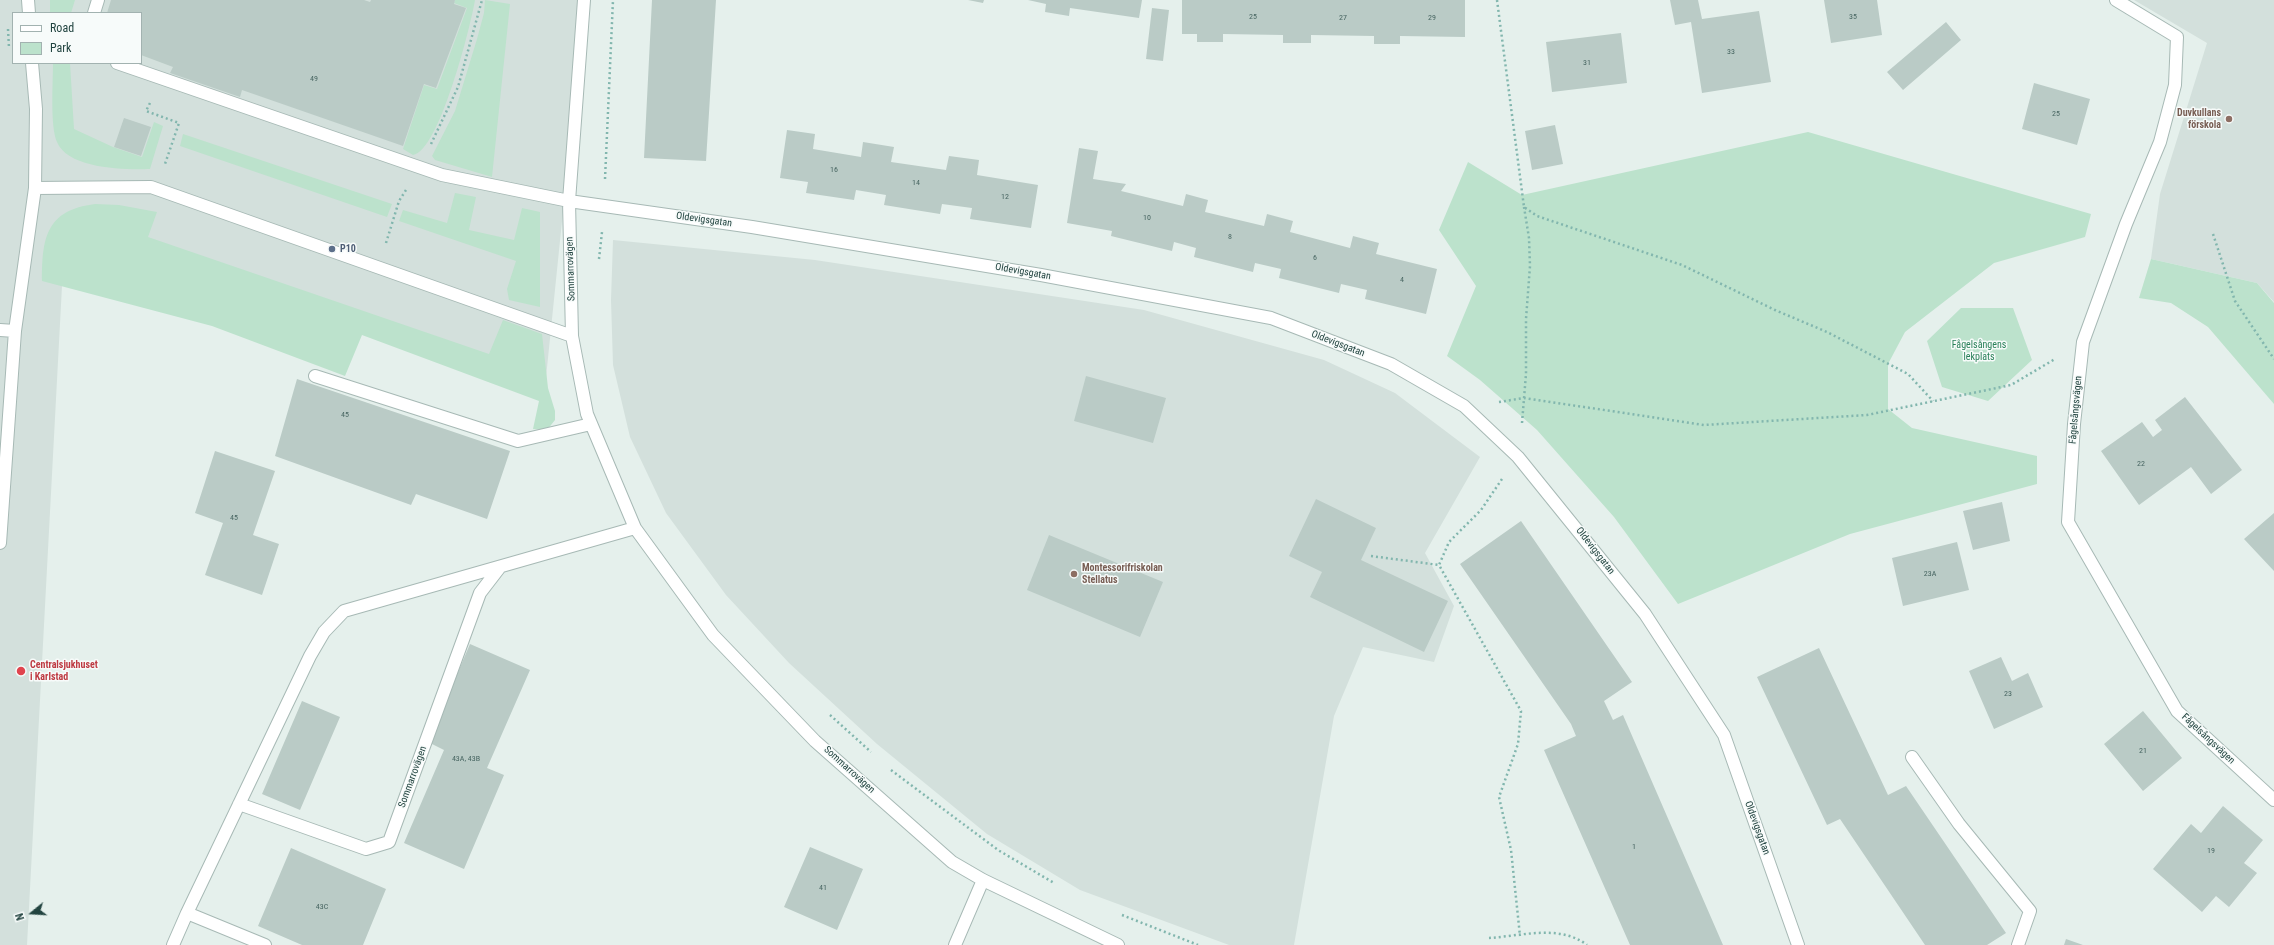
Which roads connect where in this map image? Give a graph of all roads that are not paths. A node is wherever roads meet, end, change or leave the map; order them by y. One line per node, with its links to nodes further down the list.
1 (28, 0): 5 (street)
2 (98, 0): 6 (street)
3 (584, 0): 10 (street, Sommarrovägen)
4 (2116, 0): 20 (street, Fågelsångsvägen)
5 (29, 12)
6 (94, 12)
7 (32, 64): 9 (street)
8 (120, 64): 10 (street, Oldevigsgatan)
9 (35, 188): 12 (street); 13 (street)
10 (569, 201): 13 (street, Sommarrovägen); 24 (street, Oldevigsgatan)
11 (0, 330): 12 (street)
12 (15, 331): 17 (street)
13 (572, 336): 15 (street, Sommarrovägen)
14 (314, 376): 15 (street)
15 (591, 424): 16 (street, Sommarrovägen)
16 (635, 528): 18 (street); 22 (street, Sommarrovägen)
17 (0, 543)
18 (500, 567): 21 (street); 21 (street, Sommarrovägen)
19 (1912, 757): 29 (street)
20 (2274, 800)
21 (239, 804): 23 (street)
22 (983, 880): 27 (street); 28 (street, Sommarrovägen)
23 (187, 913): 25 (street); 26 (street)
24 (1797, 940)
25 (173, 945)
26 (265, 945)
27 (955, 945)
28 (1118, 945)
29 (2018, 945)

